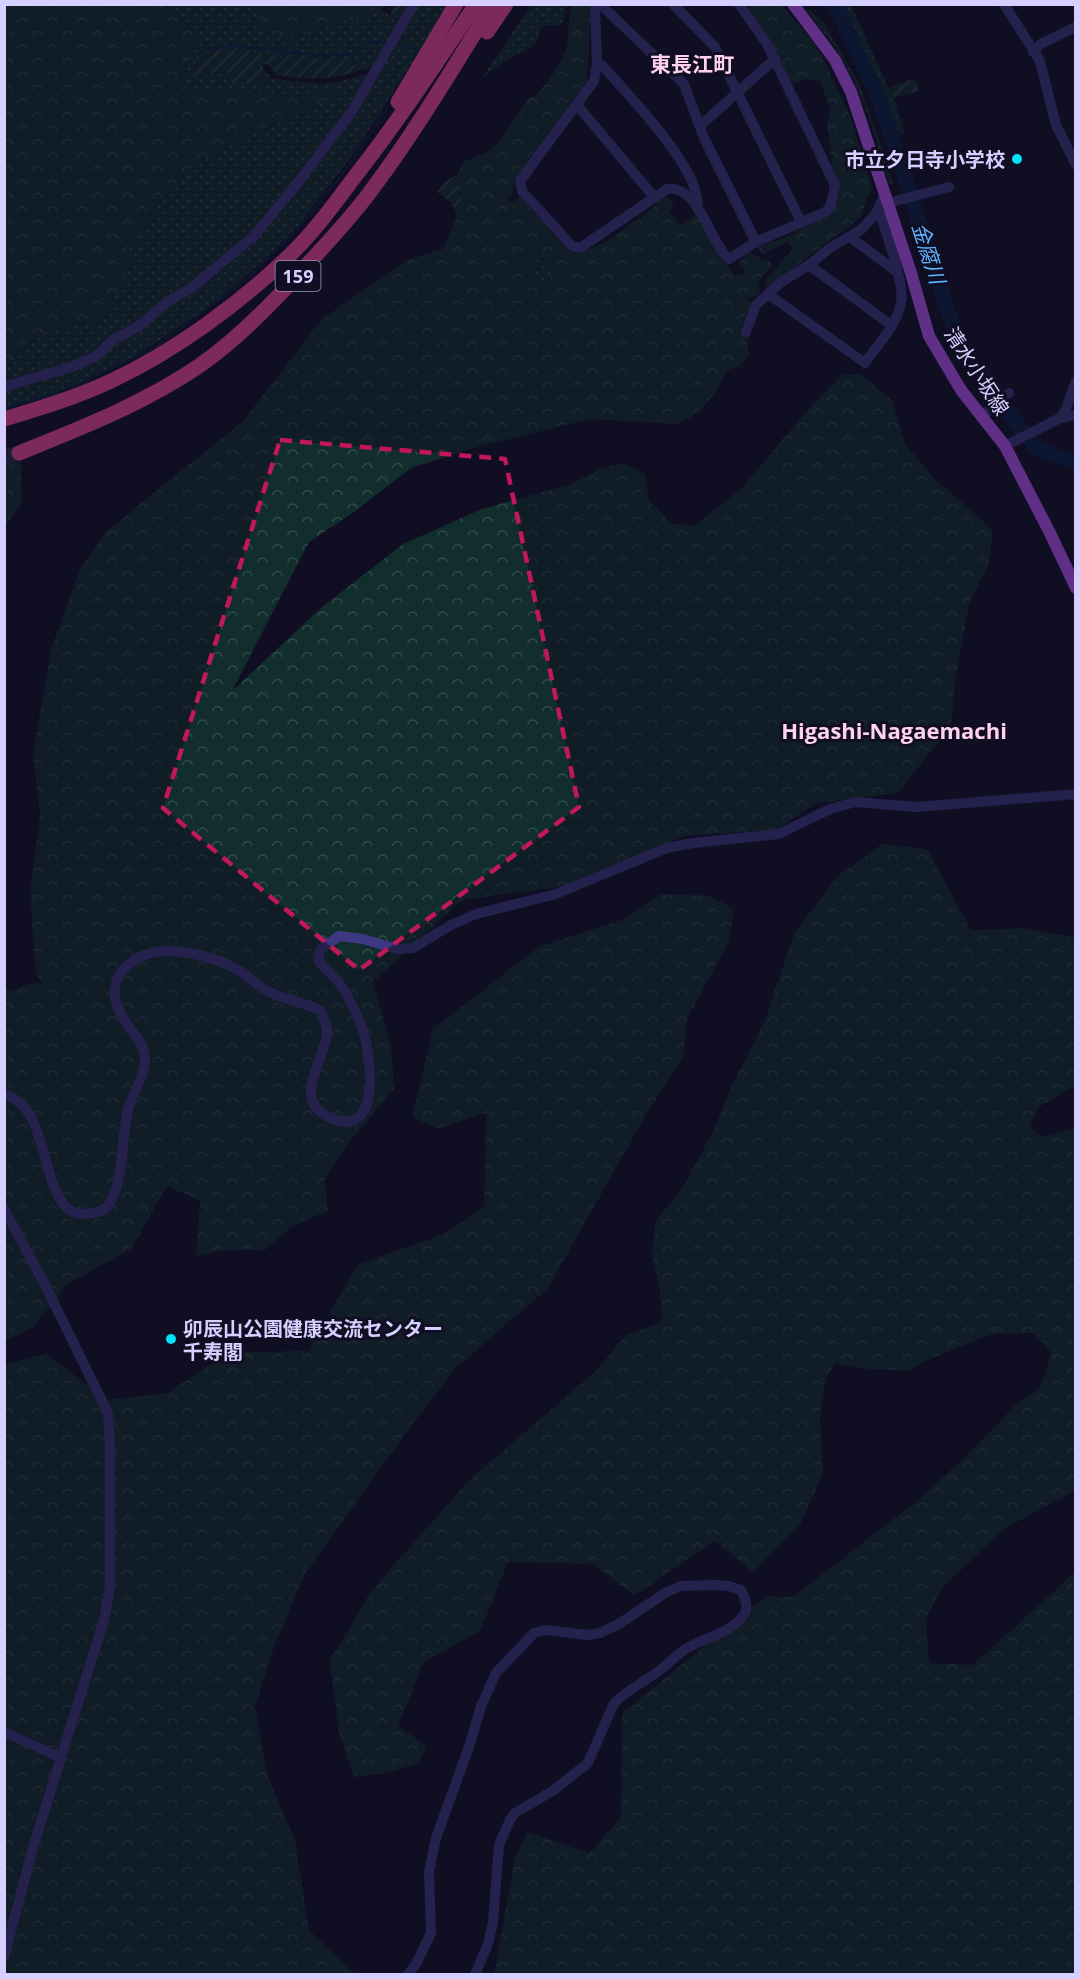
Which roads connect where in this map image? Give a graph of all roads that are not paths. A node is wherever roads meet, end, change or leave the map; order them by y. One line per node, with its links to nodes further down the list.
1 (414, 4): 35 (street)
2 (456, 4): 25 (highway, 159)
3 (476, 4): 25 (highway, 159)
4 (493, 4): 18 (highway, 159)
5 (506, 4): 18 (highway, 159)
6 (598, 4): 14 (street); 17 (street)
7 (673, 4): 15 (street)
8 (739, 4): 13 (street)
9 (793, 4): 22 (main road, 清水小坂線)
10 (1004, 4): 12 (street)
11 (1076, 27): 12 (street)
12 (1033, 52): 19 (street)
13 (775, 59): 15 (street); 26 (street)
14 (597, 63): 16 (street); 23 (street)
15 (737, 92): 17 (street); 26 (street)
16 (577, 105): 21 (street); 21 (street)
17 (701, 125): 28 (street)
18 (393, 159): 42 (highway, 159)
19 (1076, 165)
20 (949, 187): 22 (street)
21 (655, 198): 23 (street)
22 (886, 198): 24 (street); 37 (main road, 清水小坂線)
23 (697, 208): 28 (street)
24 (877, 213): 27 (street); 30 (street)
25 (323, 218): 39 (highway, 159)
26 (801, 222): 28 (street)
27 (850, 237): 29 (street); 30 (street)
28 (756, 242)
29 (808, 265): 31 (street); 32 (street)
30 (897, 272): 32 (street)
31 (768, 294): 32 (street); 33 (street)
32 (891, 325)
33 (746, 332)
34 (1076, 381): 40 (street)
35 (4, 387)
36 (1009, 393): 37 (street)
37 (985, 414): 41 (main road, 清水小坂線)
38 (1076, 415): 40 (street)
39 (4, 419)
40 (1054, 420): 41 (street)
41 (1009, 443): 43 (main road, 清水小坂線)
42 (19, 453)
43 (1076, 588)
44 (1076, 794): 45 (street)
45 (4, 1094)
46 (4, 1209): 48 (street)
47 (4, 1732): 48 (street)
48 (62, 1758): 49 (street)
49 (4, 1957)
50 (408, 1974): 51 (street)
51 (475, 1974)

